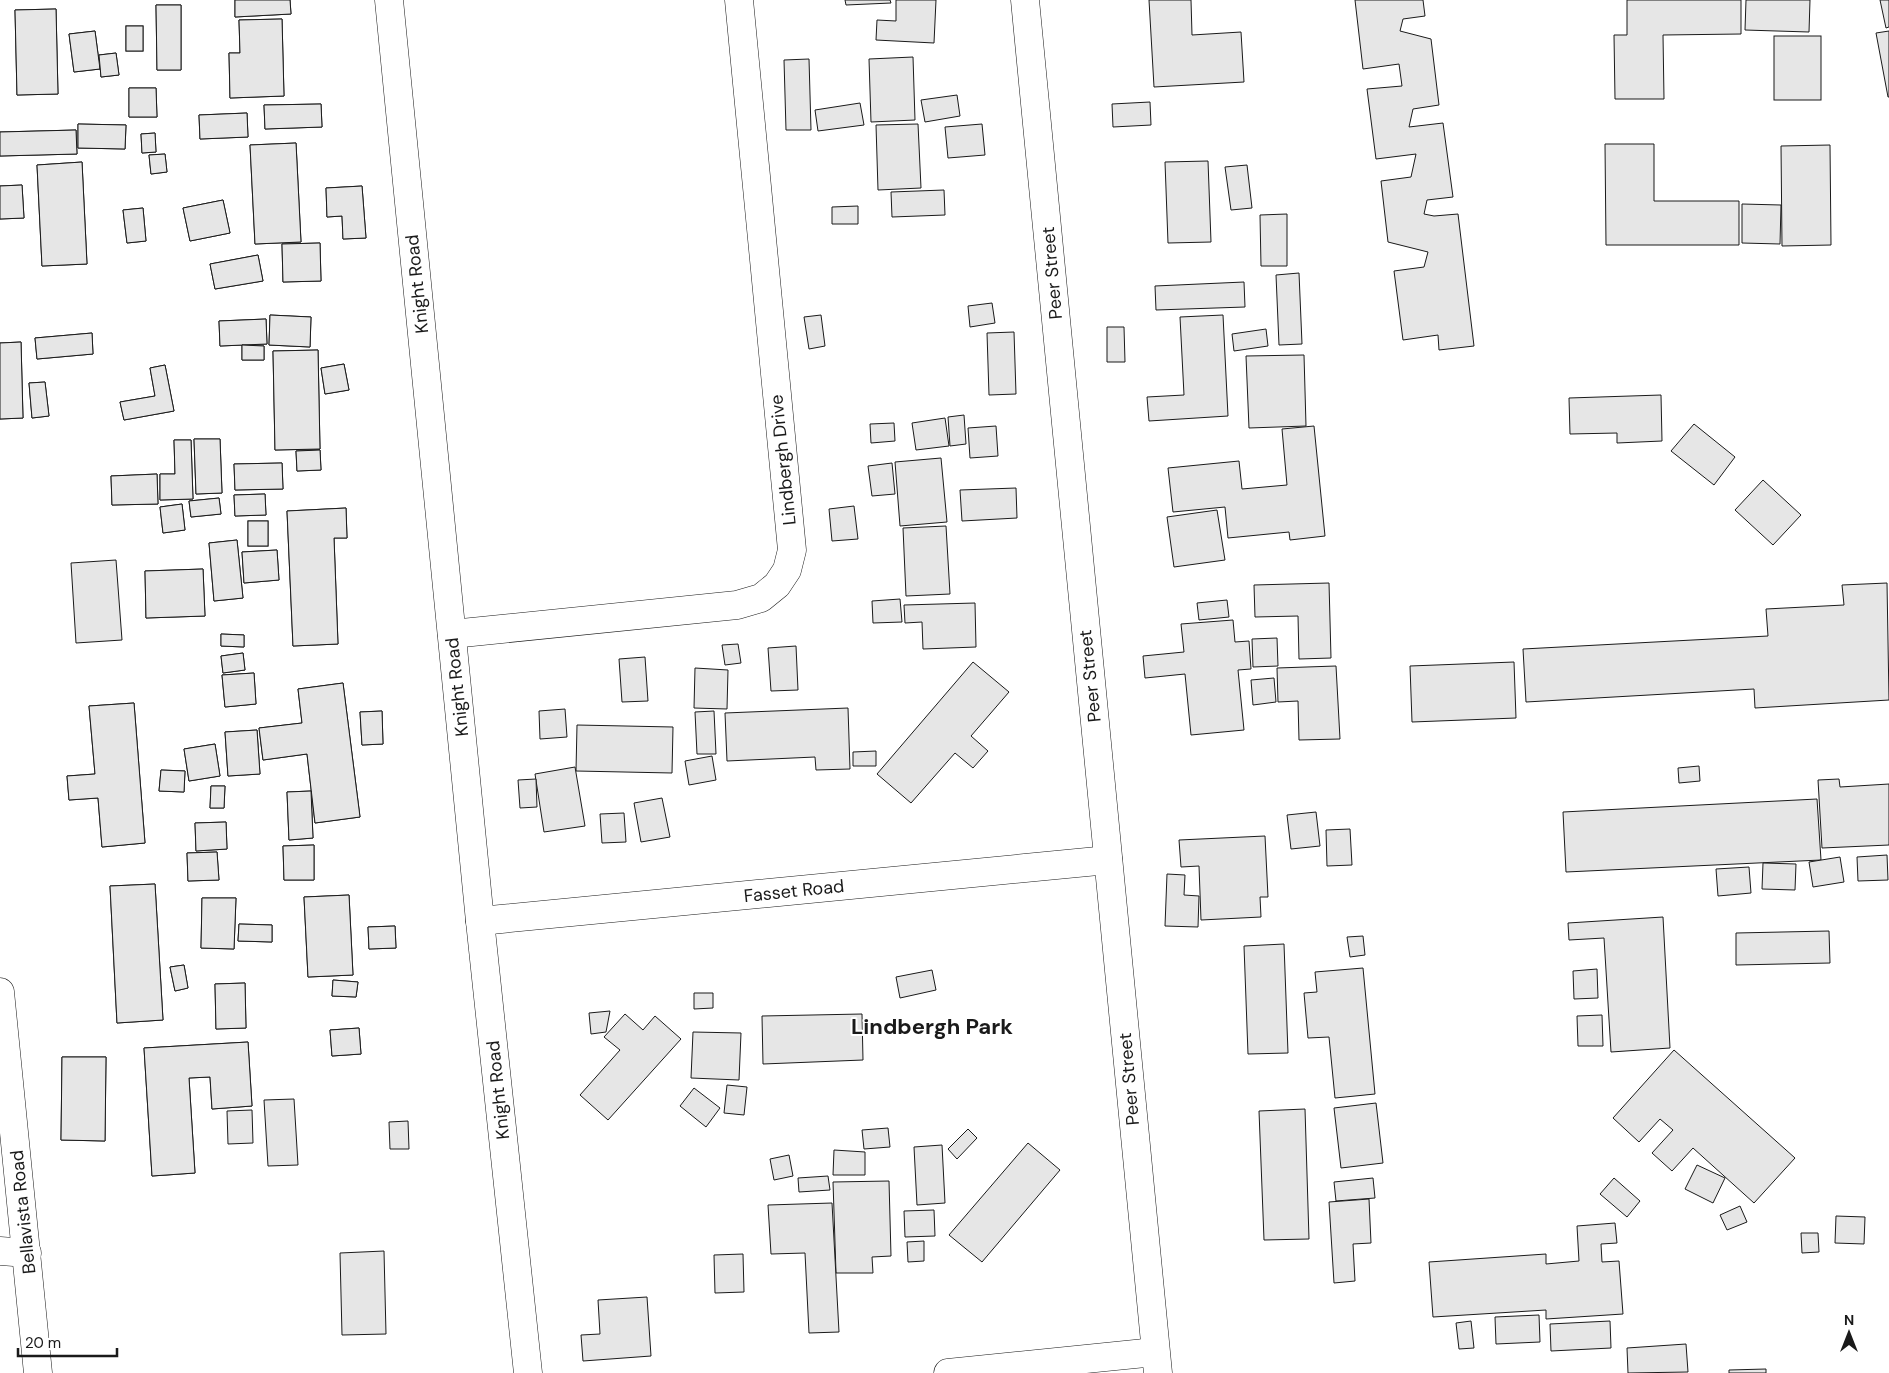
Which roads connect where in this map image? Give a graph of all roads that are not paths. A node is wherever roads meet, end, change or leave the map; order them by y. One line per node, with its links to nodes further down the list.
1 (389, 0): 4 (street, Knight Road)
2 (739, 0): 4 (street, Lindbergh Drive)
3 (1024, 0): 5 (street, Peer Street)
4 (452, 634): 6 (street, Knight Road)
5 (1108, 860): 6 (street, Fasset Road); 10 (street, Peer Street)
6 (480, 921): 12 (street, Knight Road)
7 (0, 992): 9 (street, Bellavista Road)
8 (0, 1251): 9 (street)
9 (27, 1252): 11 (street, Bellavista Road)
10 (1157, 1362): 13 (street)
11 (38, 1373)
12 (528, 1373)
13 (948, 1373)

